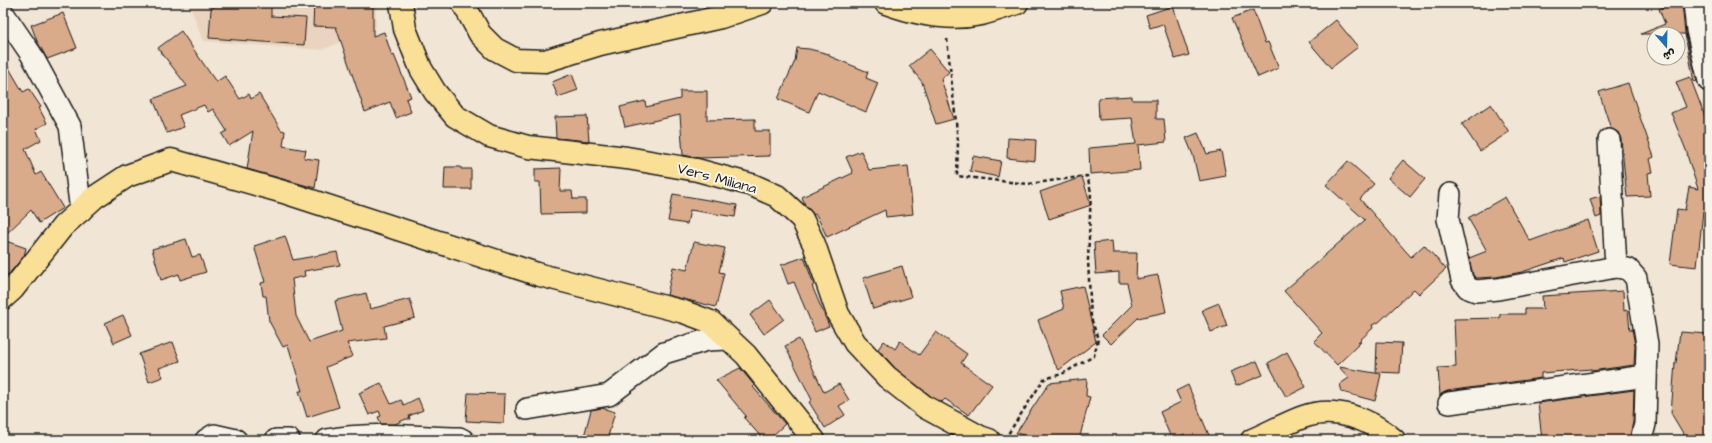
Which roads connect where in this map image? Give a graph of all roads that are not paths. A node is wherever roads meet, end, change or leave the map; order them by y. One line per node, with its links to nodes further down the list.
1 (401, 3): 21 (main road, Vers Miliana)
2 (463, 3): 3 (main road)
3 (762, 3)
4 (886, 3): 9 (main road)
5 (1017, 3): 9 (main road)
6 (1694, 3): 11 (street)
7 (1704, 3): 8 (street)
8 (1709, 6)
9 (907, 7)
10 (3, 13): 14 (street)
11 (1709, 81)
12 (1609, 140): 15 (street)
13 (1450, 194): 15 (street)
14 (81, 211): 16 (main road); 17 (main road)
15 (1616, 267): 18 (street)
16 (3, 298)
17 (728, 339): 20 (street); 28 (main road)
18 (1646, 376): 19 (street); 31 (street)
19 (1449, 402)
20 (527, 410)
21 (999, 437)
22 (206, 440): 23 (street)
23 (236, 440)
24 (276, 440): 25 (street)
25 (289, 440)
26 (327, 440): 27 (street)
27 (462, 440)
28 (814, 440)
29 (1252, 440): 30 (main road)
30 (1394, 440)
31 (1641, 440)

